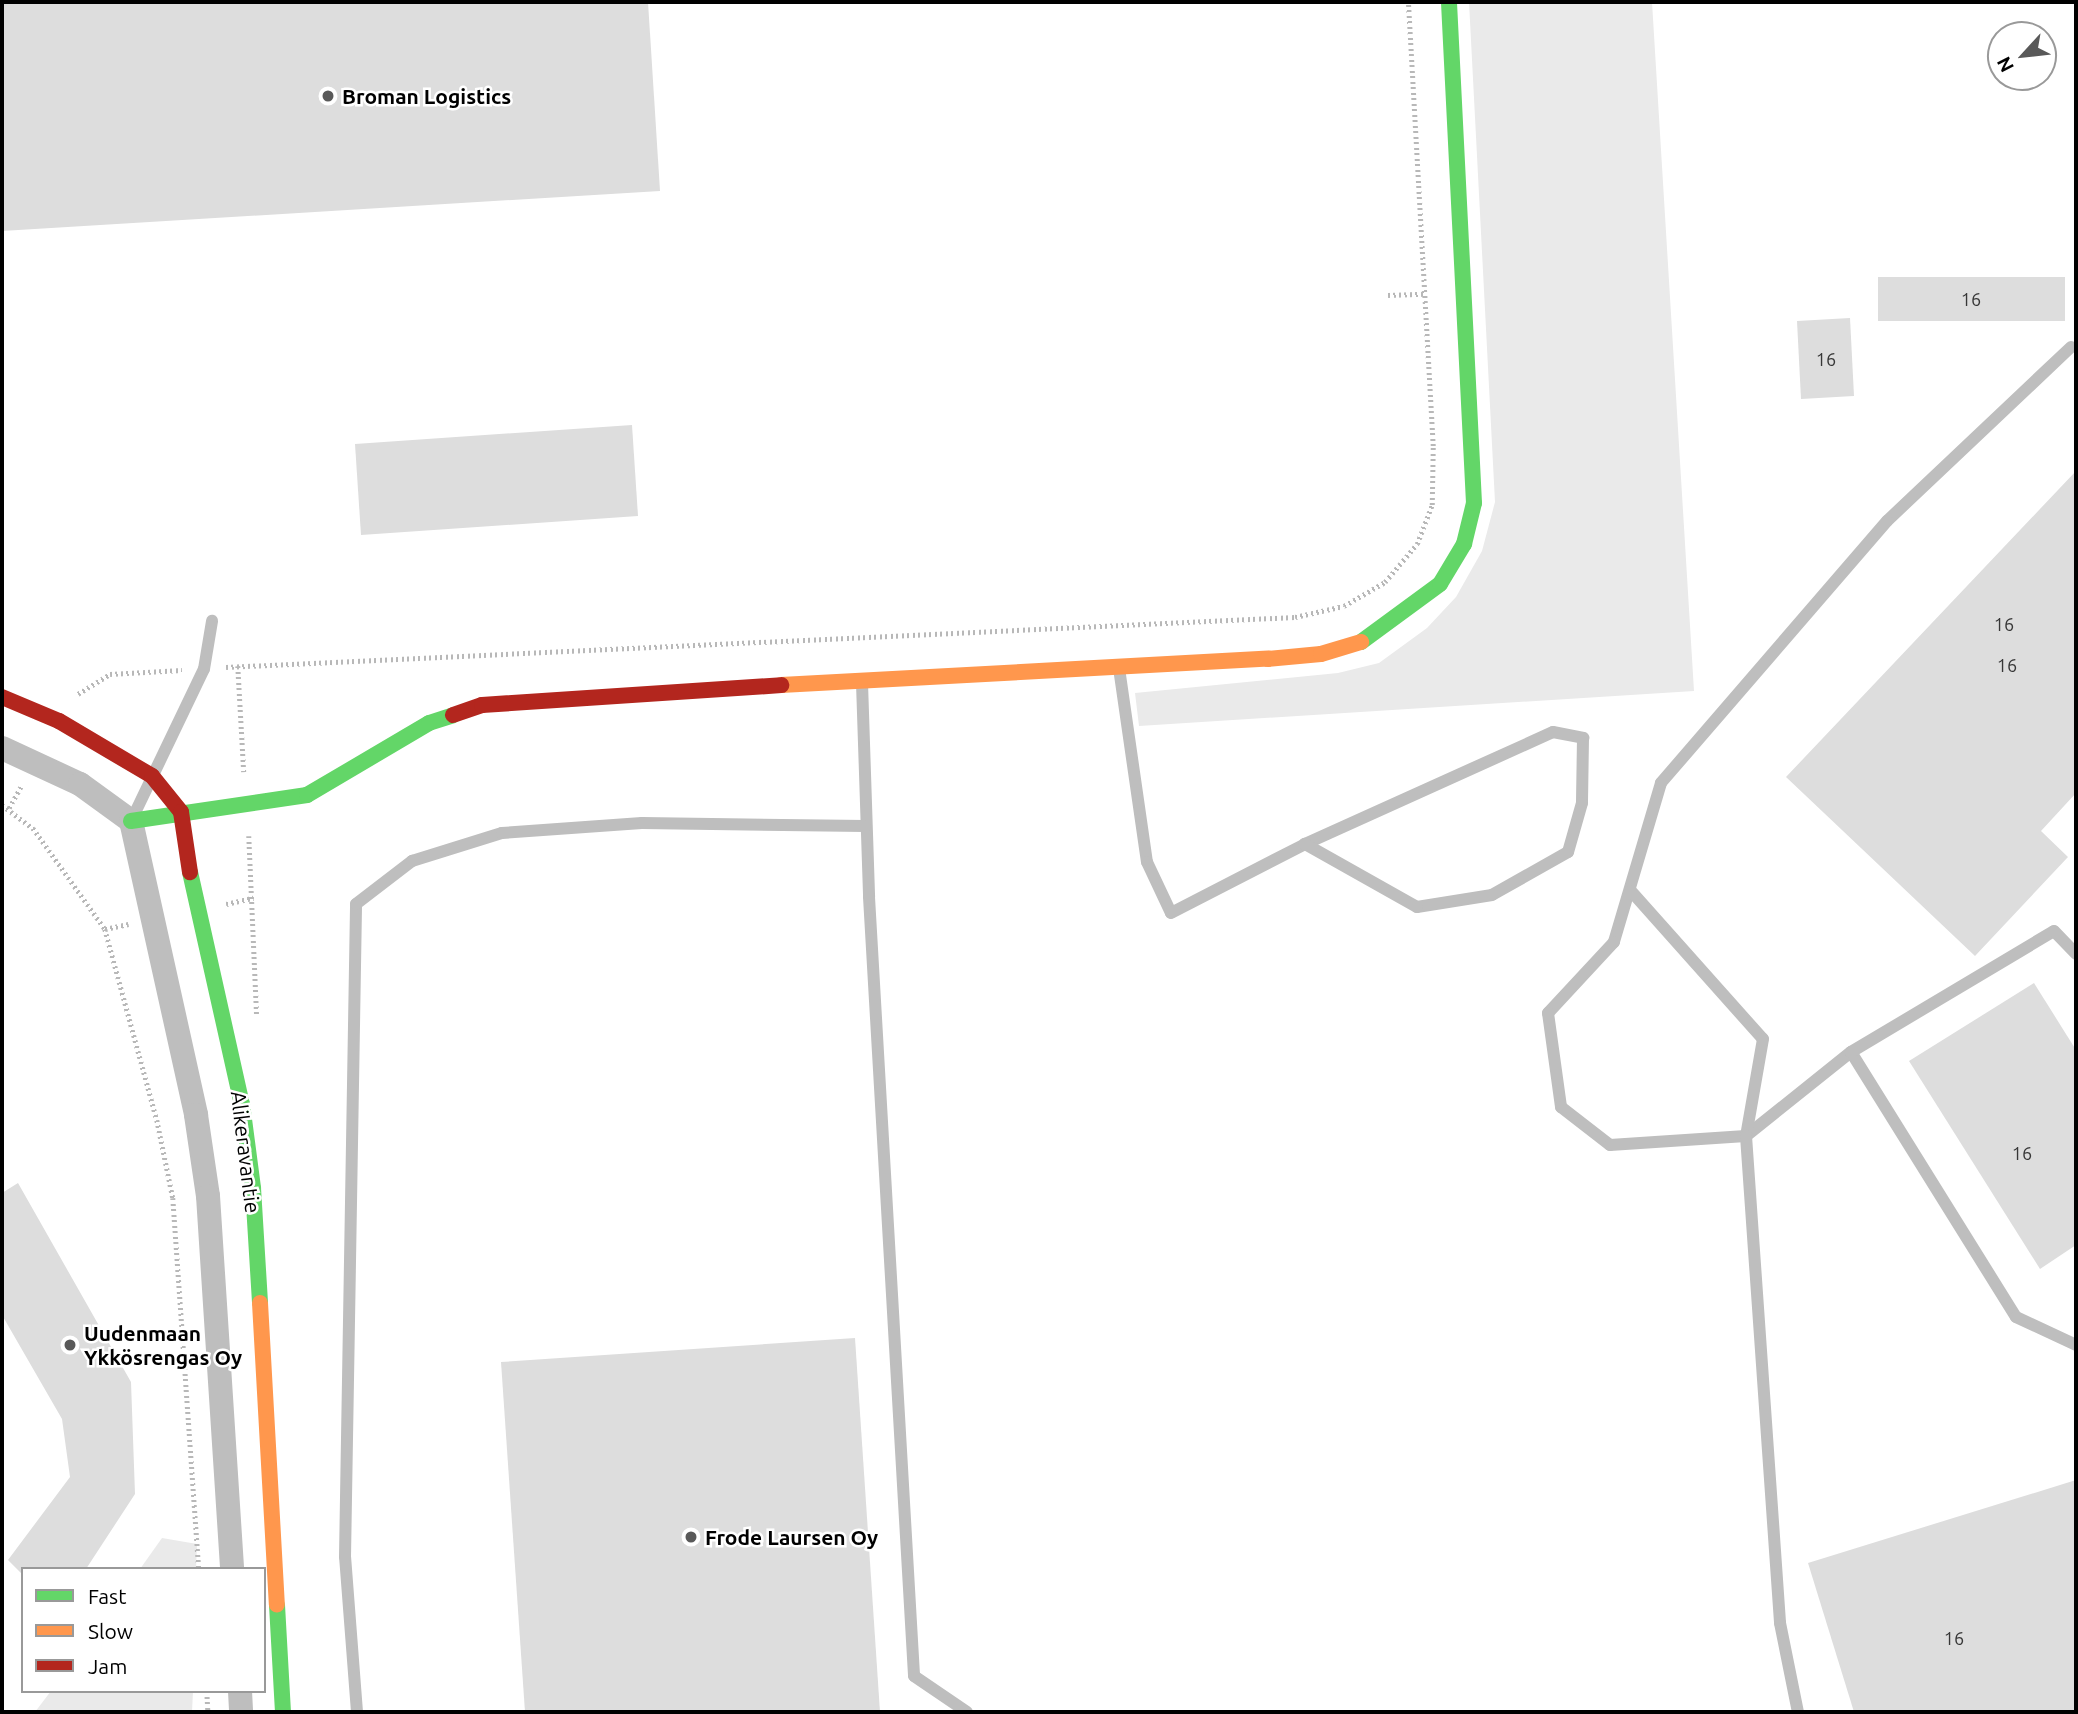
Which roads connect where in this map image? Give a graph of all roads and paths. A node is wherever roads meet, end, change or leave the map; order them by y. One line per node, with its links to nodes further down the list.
1 (1408, 2): 3 (path)
2 (1449, 2): 7 (street)
3 (1424, 294): 4 (path); 8 (path)
4 (1388, 295)
5 (2071, 347): 18 (lane)
6 (212, 621): 12 (lane)
7 (1119, 664): 9 (street); 17 (lane)
8 (238, 666)
9 (862, 679): 14 (street); 16 (lane)
10 (2, 697): 12 (street)
11 (2, 748): 15 (street)
12 (152, 776): 14 (street); 15 (lane)
13 (2, 804): 23 (path)
14 (181, 812): 15 (street); 29 (street, Alikeravantie)
15 (131, 821): 24 (street, Alikeravantie)
16 (865, 826): 30 (lane); 31 (lane)
17 (1306, 844): 17 (lane)
18 (1631, 891): 21 (lane); 21 (lane)
19 (2076, 954): 20 (lane)
20 (1852, 1052): 21 (lane); 22 (lane)
21 (1746, 1136): 32 (lane)
22 (2076, 1345)
23 (199, 1567)
24 (232, 1567)
25 (207, 1693): 27 (path)
26 (240, 1693): 28 (street)
27 (208, 1712)
28 (241, 1712)
29 (283, 1712)
30 (357, 1712)
31 (967, 1712)
32 (1798, 1712)

